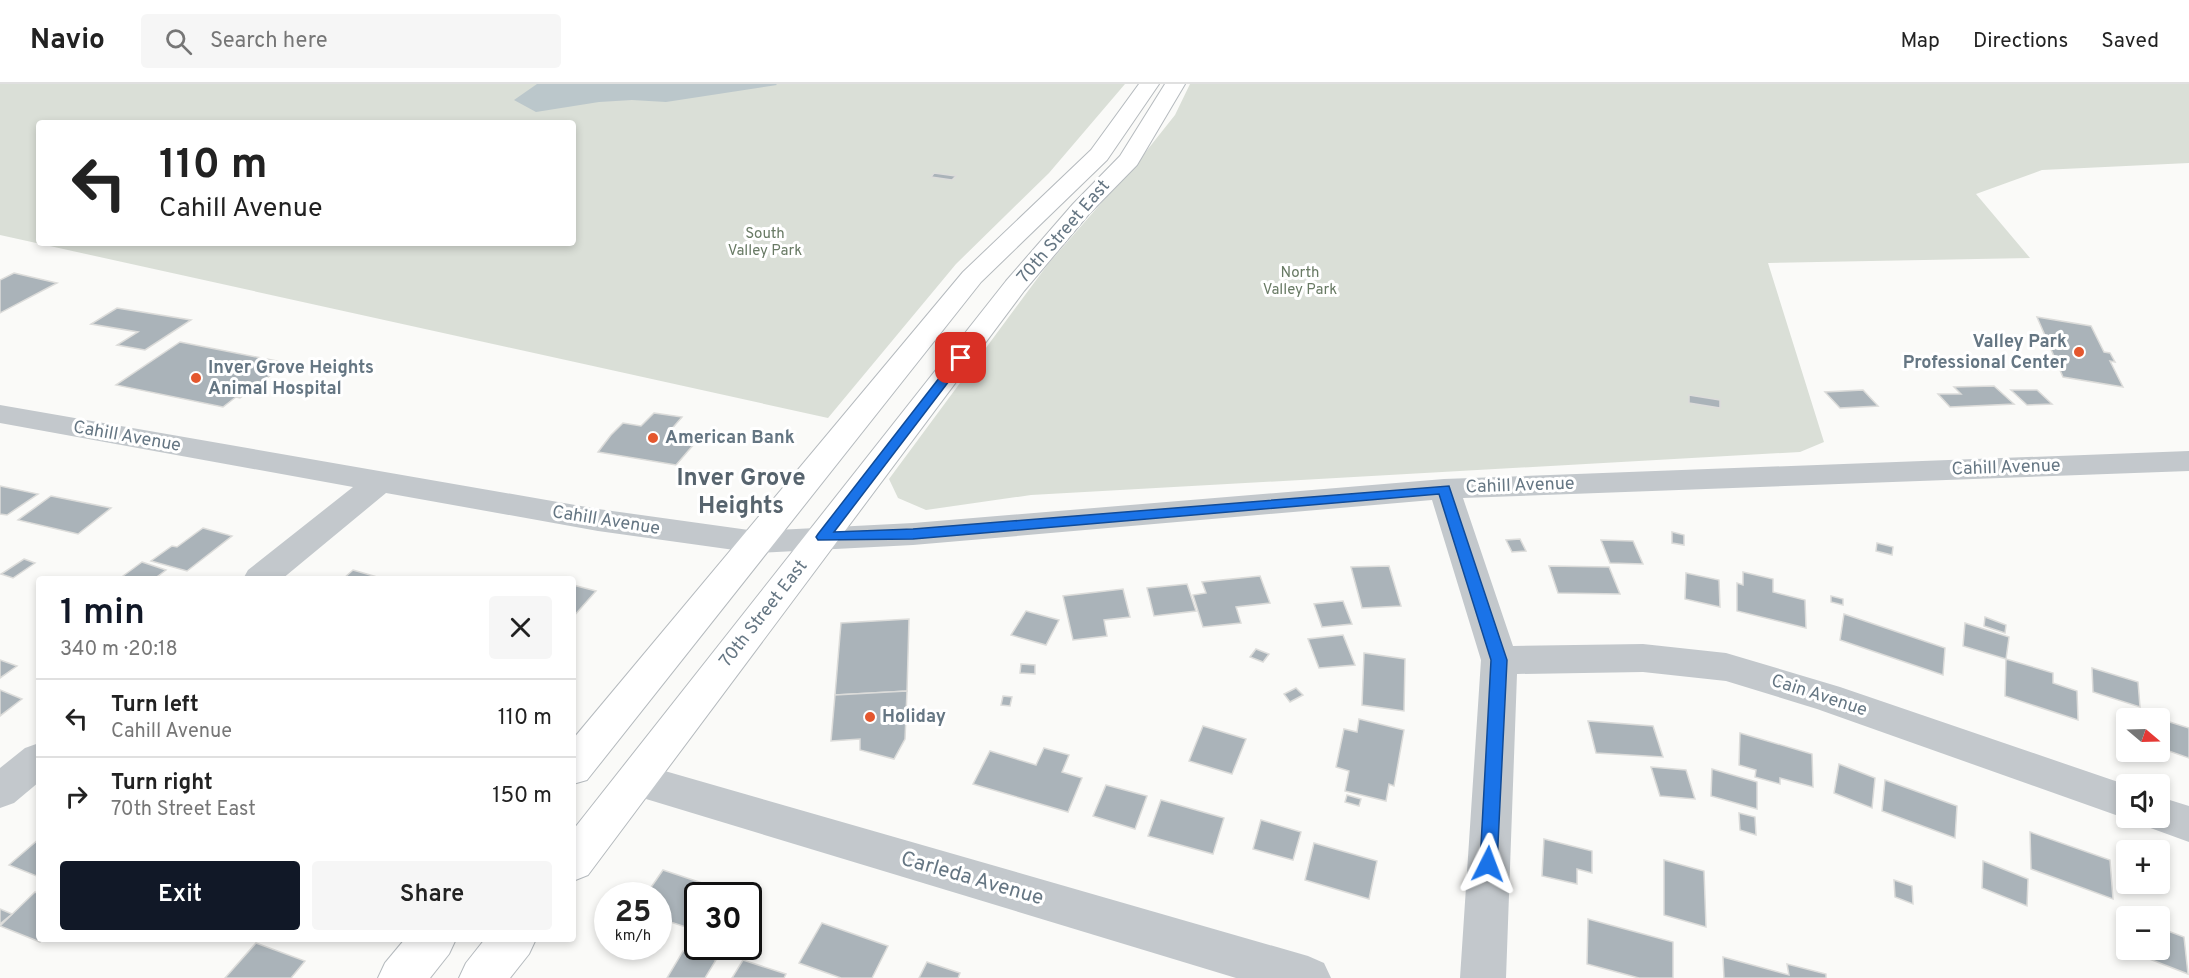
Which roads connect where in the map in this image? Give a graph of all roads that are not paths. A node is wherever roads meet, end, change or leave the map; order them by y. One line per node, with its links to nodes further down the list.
1 (1149, 84): 8 (main road, 70th Street East)
2 (1175, 84): 7 (main road, 70th Street East)
3 (0, 414): 5 (street, Cahill Avenue)
4 (2189, 461): 6 (street, Cahill Avenue)
5 (378, 483): 8 (street, Cahill Avenue); 9 (street)
6 (1444, 489): 7 (street, Cahill Avenue); 10 (street)
7 (823, 537): 8 (street, Cahill Avenue); 13 (main road, 70th Street East)
8 (756, 542): 12 (main road, 70th Street East)
9 (264, 576)
10 (1499, 660): 15 (street, Cain Avenue); 24 (street)
11 (36, 761): 14 (street)
12 (576, 764)
13 (637, 780): 18 (main road, 70th Street East); 23 (street, Carleda Avenue)
14 (0, 791)
15 (2116, 798)
16 (2170, 817): 17 (street)
17 (2189, 824)
18 (576, 858)
19 (431, 942): 21 (main road)
20 (511, 942): 22 (main road)
21 (401, 978)
22 (482, 978)
23 (1308, 978)
24 (1482, 978)

